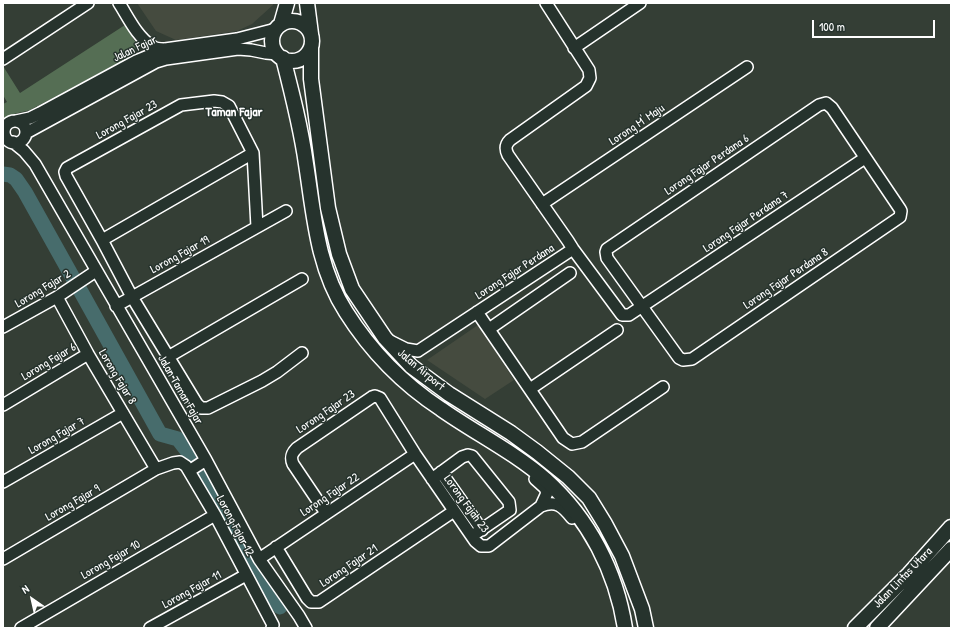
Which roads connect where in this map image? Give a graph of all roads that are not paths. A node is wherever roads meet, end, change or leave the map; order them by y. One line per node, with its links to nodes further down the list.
1 (88, 3): 13 (street)
2 (119, 3): 8 (street)
3 (287, 3): 7 (main road)
4 (307, 3): 9 (main road, Jalan Airport)
5 (546, 3): 10 (street)
6 (640, 3): 10 (street)
7 (278, 27): 9 (main road); 11 (street, Jalan Fajar); 12 (main road)
8 (140, 36): 11 (street); 14 (street)
9 (311, 41): 12 (main road); 39 (main road, Jalan Airport)
10 (574, 48): 22 (street)
11 (165, 49): 14 (street, Jalan Fajar)
12 (280, 56): 17 (street, Jalan Fajar); 49 (main road, Jalan Airport)
13 (3, 59)
14 (136, 61): 16 (street, Jalan Fajar)
15 (747, 67): 22 (street, Lorong M' Maju)
16 (8, 125): 17 (street); 18 (street)
17 (25, 135): 18 (street, Jalan Fajar); 21 (street)
18 (8, 143): 21 (street)
19 (253, 153): 24 (street); 25 (street); 25 (street, Lorong Fajar 23)
20 (866, 158): 33 (street, Lorong Fajar Perdana 7); 33 (street, Lorong Fajar Perdana 8); 33 (street, Lorong Fajar Perdana 6)
21 (35, 164): 27 (street, Jalan Taman Fajar)
22 (542, 204): 26 (street)
23 (286, 211): 24 (street, Lorong Fajar 19)
24 (257, 227): 31 (street, Lorong Fajar 19)
25 (102, 240): 31 (street)
26 (573, 250): 34 (street, Lorong Fajar Perdana); 35 (street, Lorong Fajar Perdana)
27 (96, 271): 30 (street, Lorong Fajar 2); 32 (street, Jalan Taman Fajar)
28 (570, 273): 37 (street)
29 (302, 278): 43 (street)
30 (57, 297): 36 (street, Lorong Fajar 2); 42 (street, Lorong Fajar 8)
31 (132, 297): 32 (street, Lorong Fajar 19); 43 (street)
32 (116, 306): 51 (street, Jalan Taman Fajar)
33 (642, 307): 35 (street, Lorong Fajar Perdana 7)
34 (477, 312): 37 (street); 40 (street, Lorong Fajar Perdana)
35 (629, 315)
36 (3, 327)
37 (489, 329): 46 (street)
38 (617, 330): 46 (street)
39 (385, 338): 40 (street); 44 (main road, Jalan Airport)
40 (418, 351): 44 (street)
41 (302, 353): 43 (street)
42 (88, 354): 47 (street, Lorong Fajar 6); 48 (street, Lorong Fajar 8)
43 (168, 357)
44 (426, 377): 57 (main road, Jalan Airport)
45 (664, 387): 46 (street)
46 (530, 389)
47 (3, 405)
48 (123, 414): 52 (street, Lorong Fajar 8); 56 (street, Lorong Fajar 7)
49 (469, 428): 58 (street); 70 (main road, Jalan Airport)
50 (415, 454): 55 (street, Lorong Fajah 23); 60 (street, Lorong Fajar 22); 60 (street, Lorong Fajar 23)
51 (206, 460): 53 (street); 68 (street, Jalan Taman Fajar)
52 (156, 469): 53 (street); 67 (street, Lorong Fajar 9)
53 (189, 471): 61 (street, Lorong Fajar 12)
54 (441, 472): 55 (street); 63 (street); 63 (street)
55 (432, 479): 59 (street, Lorong Fajah 23)
56 (3, 482)
57 (589, 498): 75 (main road, Jalan Airport); 76 (main road)
58 (541, 506): 64 (street, Lorong Fajah 23); 70 (street)
59 (454, 511): 64 (street, Lorong Fajah 23); 65 (street, Lorong Fajar 21)
60 (326, 513): 65 (street, Lorong Fajar 22)
61 (215, 515): 69 (street, Lorong Fajar 12); 71 (street, Lorong Fajar 10)
62 (951, 527): 77 (main road, Jalan Lintas Utara)
63 (482, 530): 64 (street)
64 (472, 536)
65 (276, 547): 68 (street, Lorong Fajar 22)
66 (951, 549): 78 (main road, Jalan Lintas Utara)
67 (3, 558)
68 (259, 559): 74 (street, Jalan Taman Fajar)
69 (246, 575): 72 (street, Lorong Fajar 11); 73 (street, Lorong Fajar 12)
70 (625, 627)
71 (21, 628)
72 (150, 628)
73 (272, 628)
74 (306, 628)
75 (646, 628)
76 (652, 628)
77 (855, 628)
78 (877, 628)

